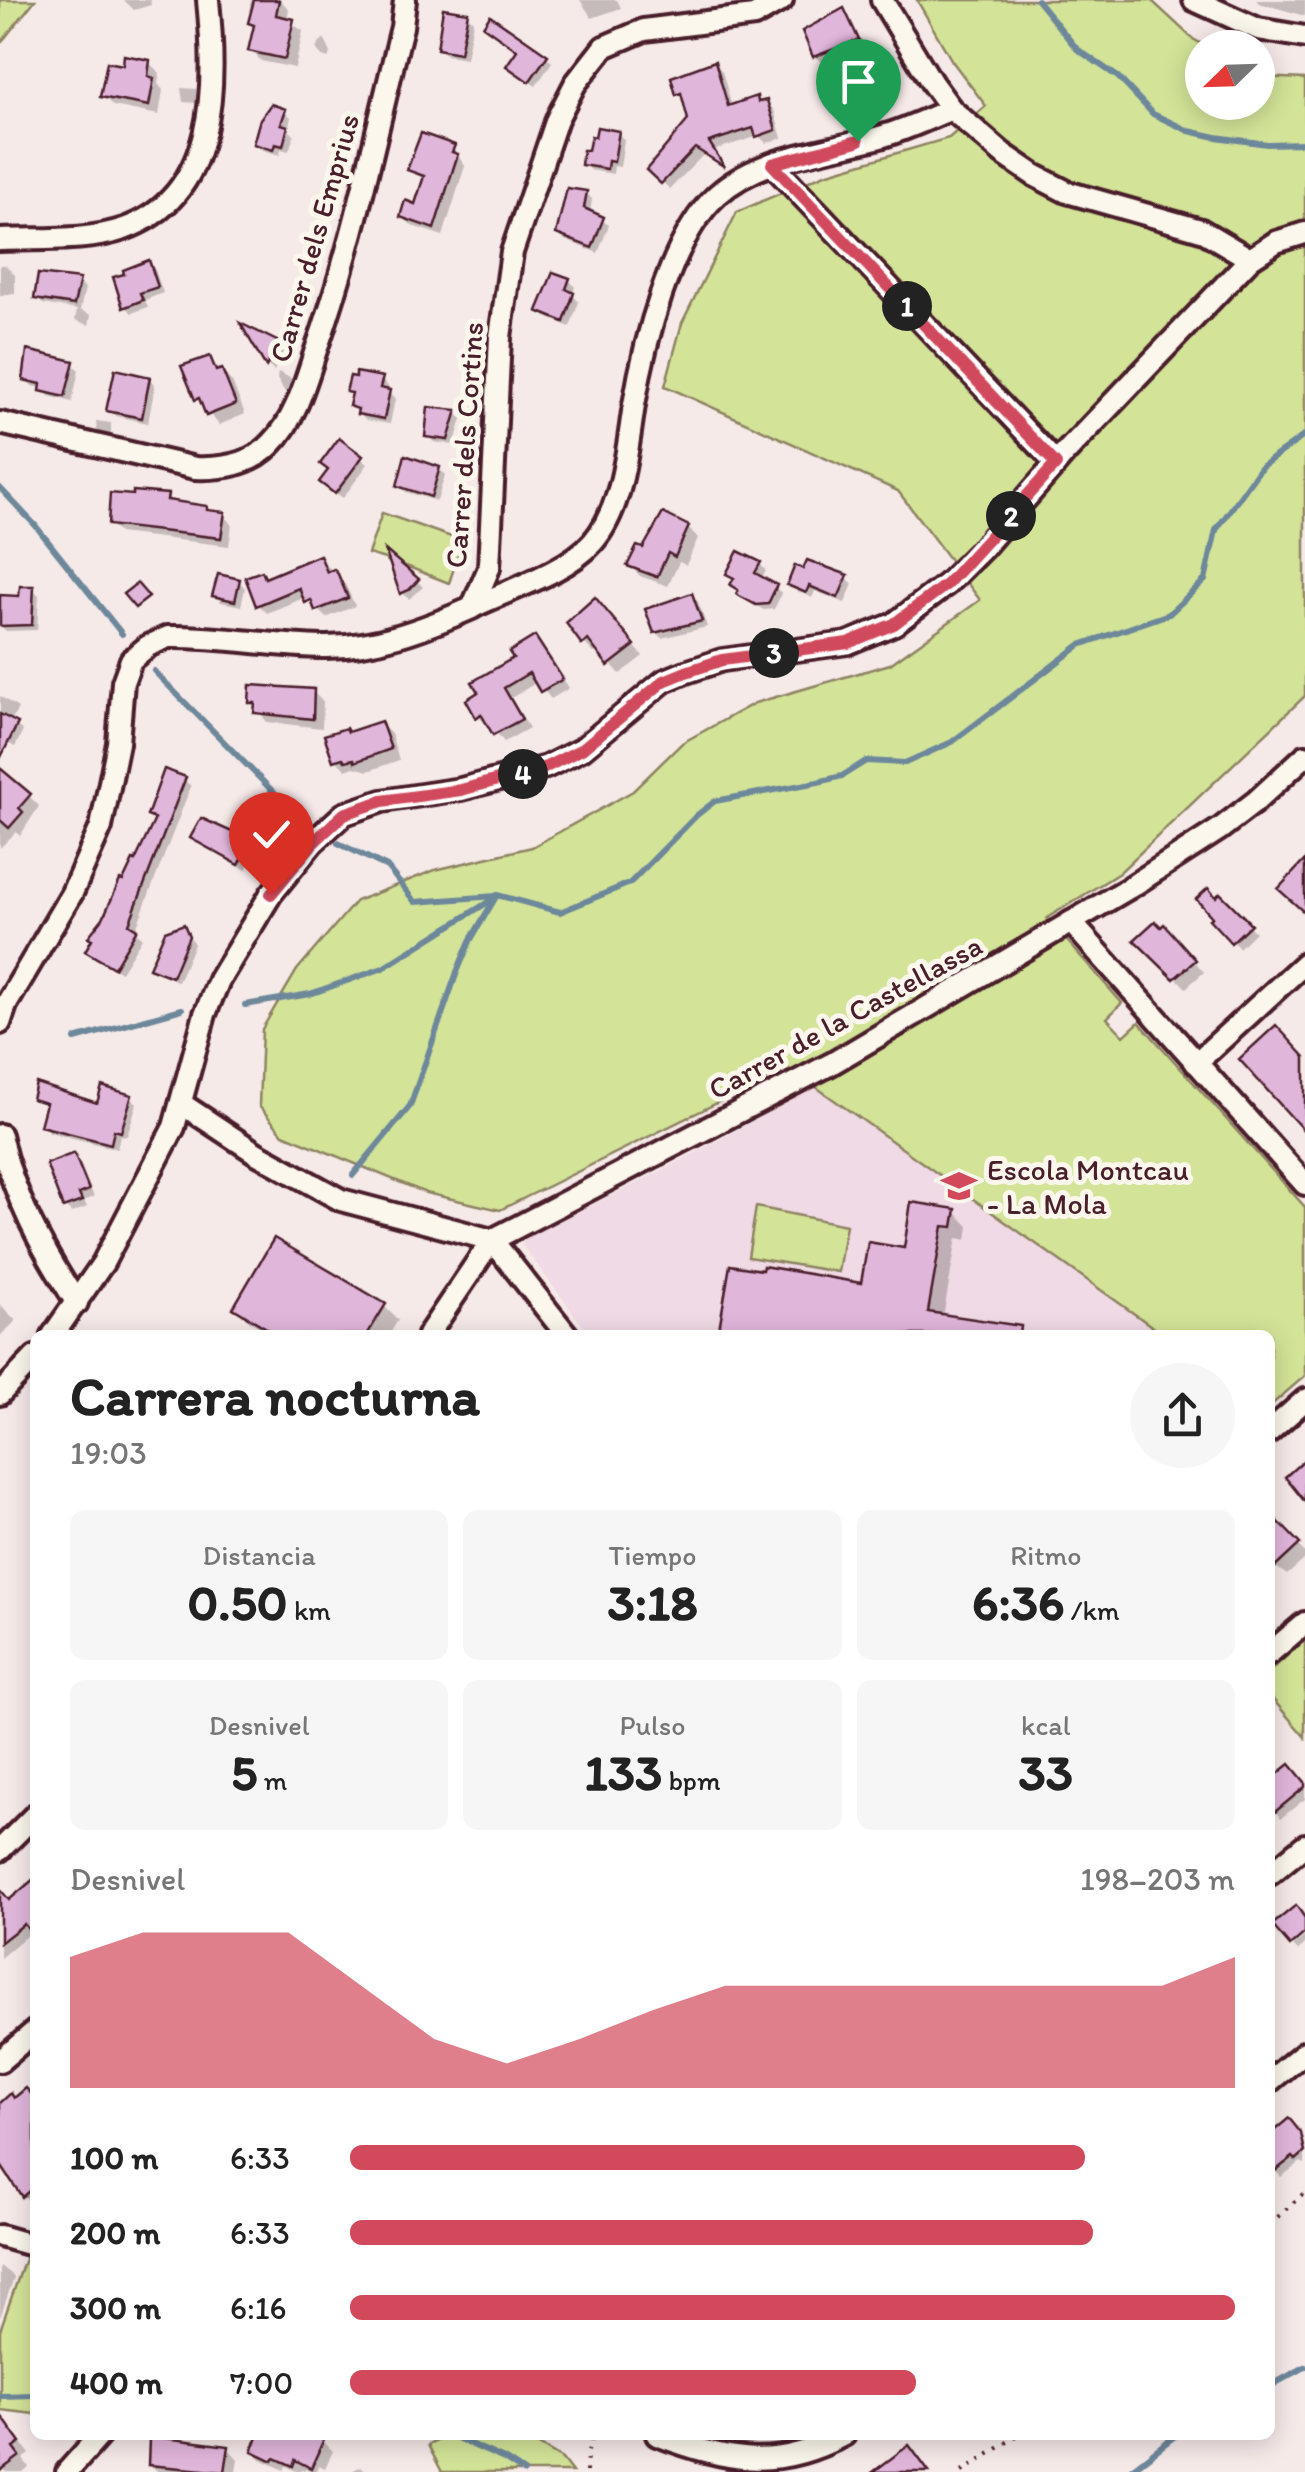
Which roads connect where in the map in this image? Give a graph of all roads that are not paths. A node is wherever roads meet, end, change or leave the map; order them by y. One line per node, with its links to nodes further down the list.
1 (208, 0): 10 (street)
2 (405, 0): 12 (street, Carrer dels Emprius)
3 (782, 0): 14 (street, Carrer dels Cortins)
4 (882, 0): 7 (street)
5 (1194, 0): 6 (street)
6 (1305, 37)
7 (952, 110): 8 (street); 11 (street)
8 (772, 164): 13 (street); 14 (street)
9 (1305, 232): 11 (street)
10 (0, 240)
11 (1250, 259): 13 (street)
12 (0, 423)
13 (1056, 464): 20 (street)
14 (472, 608): 18 (street, Carrer dels Cortins)
15 (1305, 756): 16 (street, Carrer de la Castellassa)
16 (1072, 922): 19 (street); 23 (street, Carrer de la Castellassa)
17 (1305, 963): 19 (street)
18 (0, 1023)
19 (1196, 1062): 22 (street)
20 (182, 1104): 23 (street); 24 (street)
21 (0, 1134): 24 (street)
22 (1305, 1184)
23 (492, 1240): 26 (street, Carrer de la Castellassa); 27 (street)
24 (77, 1303): 25 (street)
25 (57, 1330)
26 (431, 1330)
27 (563, 1330)
28 (30, 1362): 29 (street)
29 (0, 1394)
30 (1305, 1400): 31 (street)
31 (1275, 1427)
32 (1305, 1623): 33 (street)
33 (1275, 1649)
34 (30, 1820): 36 (street)
35 (30, 1839): 36 (street)
36 (4, 1843)
37 (1305, 1845): 38 (street)
38 (1275, 1870)
39 (30, 2035): 41 (street)
40 (1305, 2052): 42 (street)
41 (0, 2061)
42 (1275, 2078)
43 (0, 2236): 44 (street)
44 (30, 2245)
45 (96, 2440): 48 (street)
46 (671, 2440): 47 (street)
47 (835, 2440)
48 (67, 2472)

